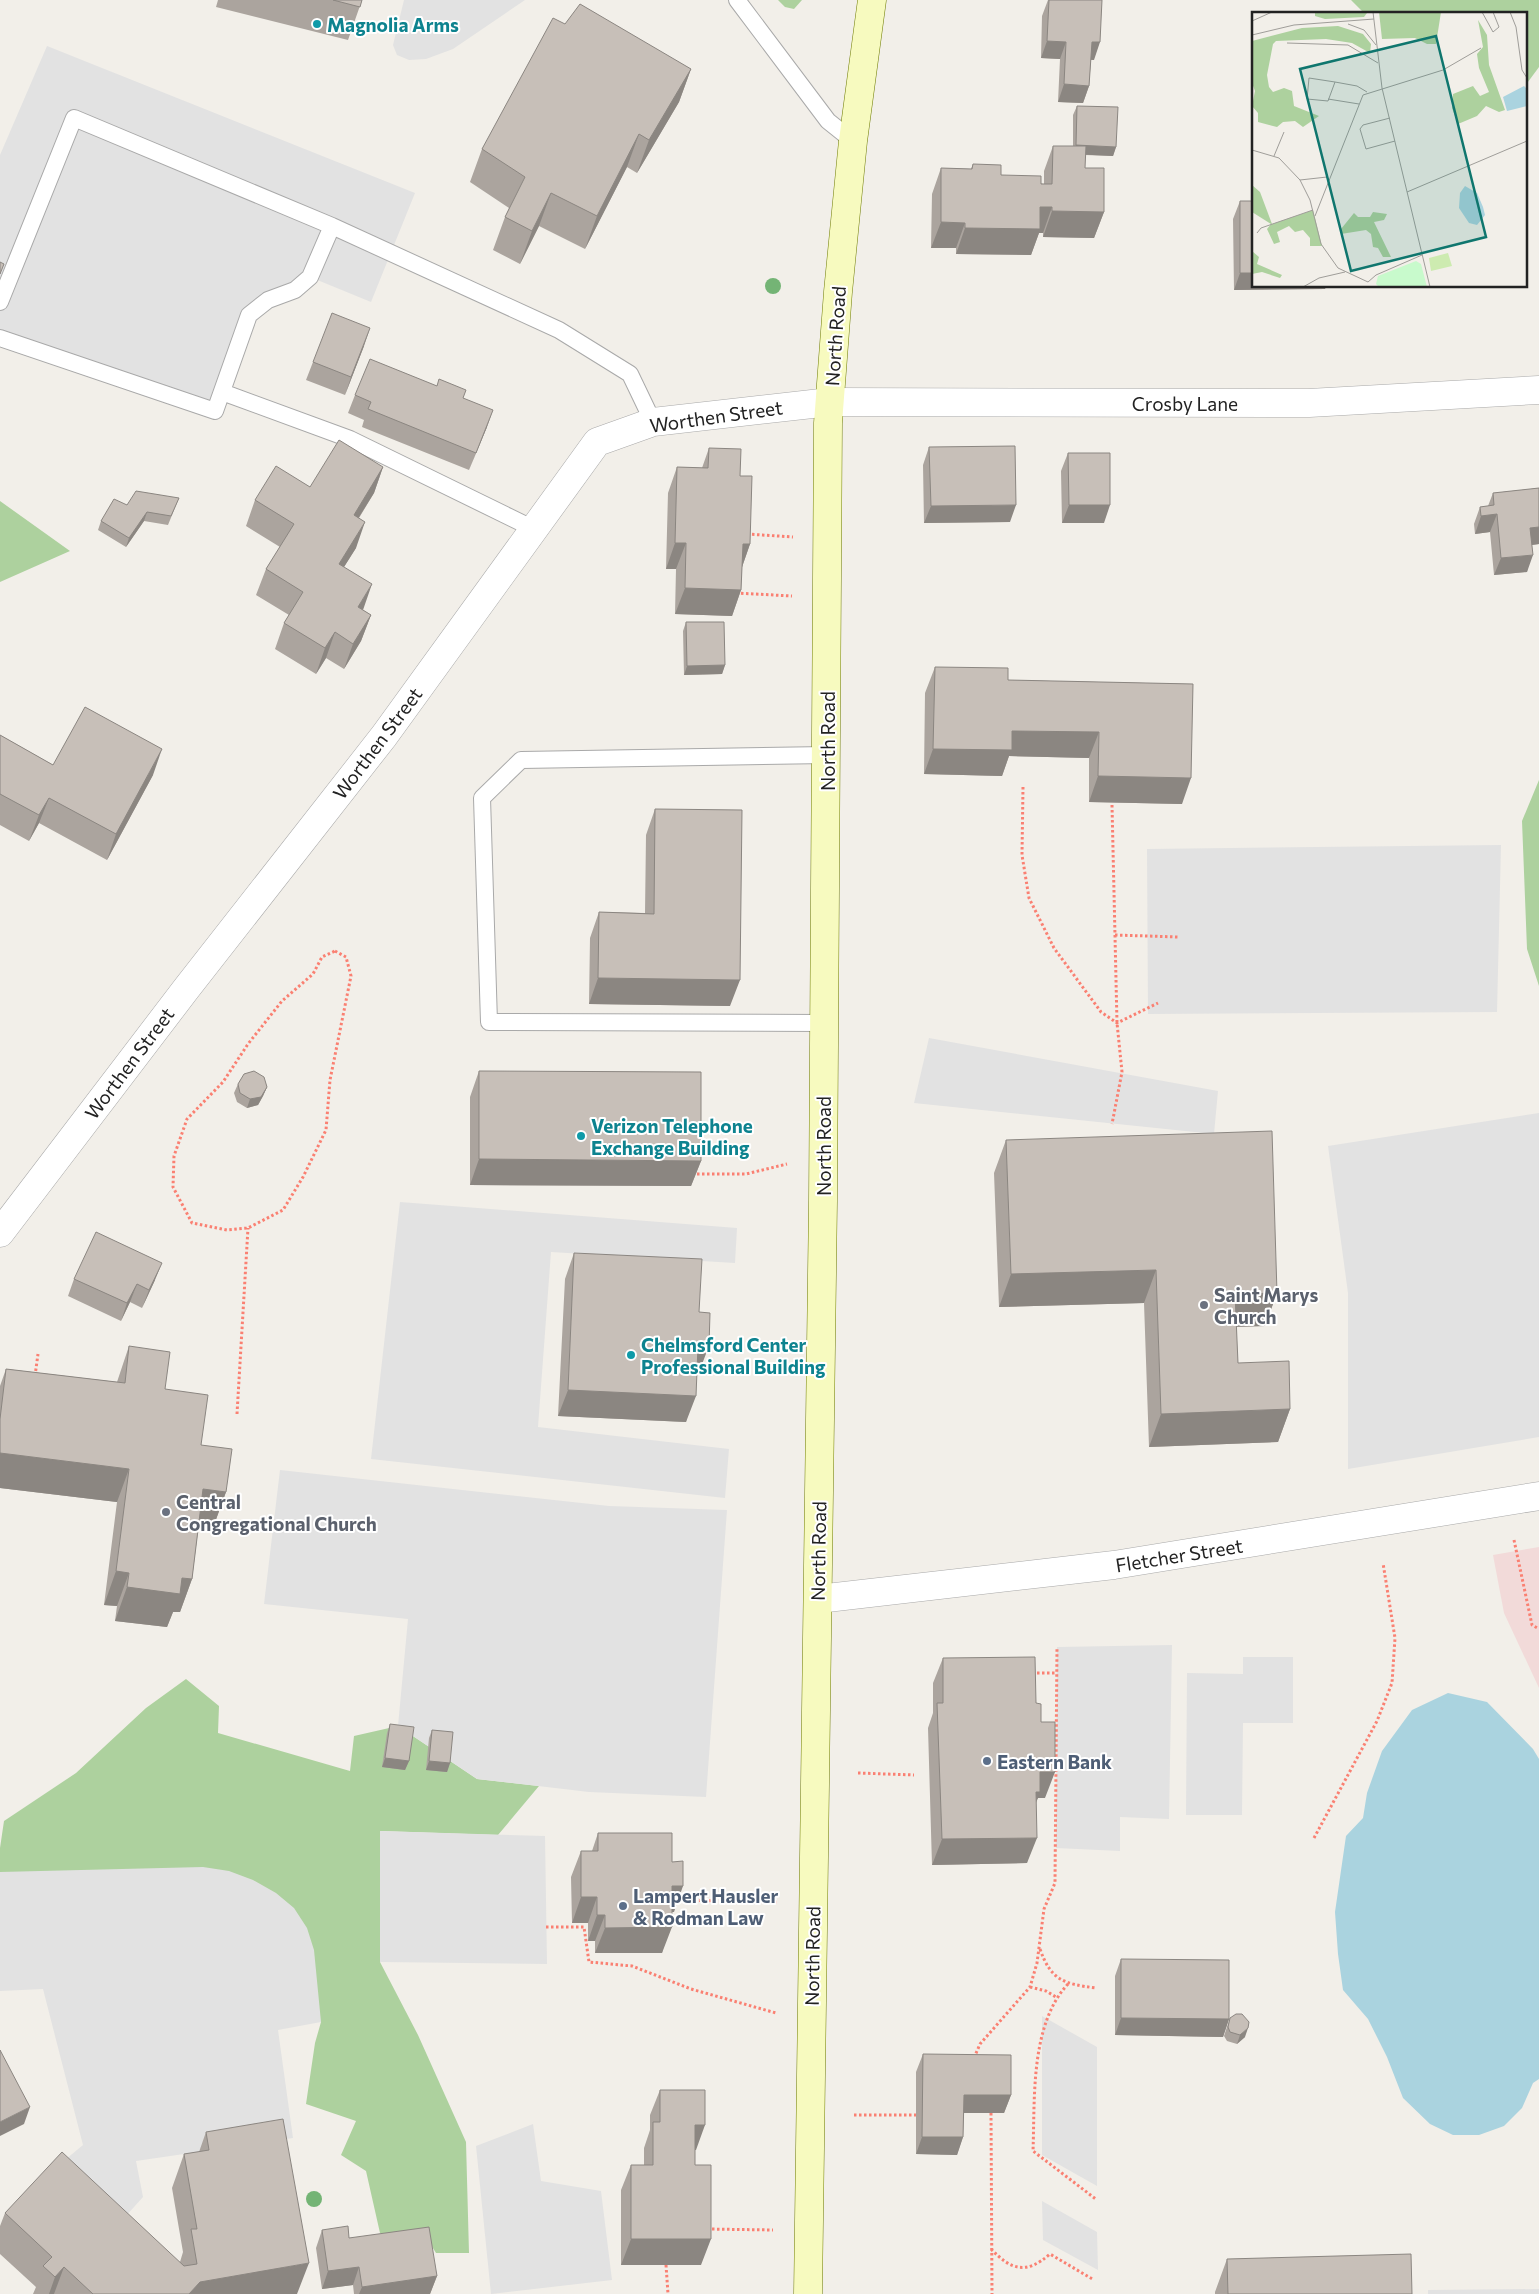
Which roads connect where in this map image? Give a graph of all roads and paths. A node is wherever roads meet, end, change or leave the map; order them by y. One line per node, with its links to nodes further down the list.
1 (737, 0): 3 (lane)
2 (872, 0): 3 (main road, North Road)
3 (853, 140): 9 (main road, North Road)
4 (332, 226): 5 (lane); 8 (lane); 10 (lane)
5 (0, 302)
6 (0, 338): 8 (lane)
7 (1539, 390): 9 (street, Crosby Lane)
8 (222, 392): 11 (lane)
9 (830, 402): 10 (street, Worthen Street); 16 (main road, North Road)
10 (653, 422): 11 (street, Worthen Street)
11 (534, 529): 28 (street, Worthen Street)
12 (742, 534): 13 (path)
13 (795, 538)
14 (733, 593): 15 (path)
15 (795, 596)
16 (827, 755): 22 (main road, North Road); 22 (lane)
17 (1023, 787): 23 (path)
18 (1112, 805): 19 (path)
19 (1115, 935): 20 (path); 23 (path)
20 (1178, 937)
21 (1158, 1002): 23 (path)
22 (824, 1023): 35 (main road, North Road)
23 (1117, 1023): 24 (path)
24 (1112, 1124)
25 (790, 1163): 26 (path)
26 (692, 1174)
27 (248, 1228): 27 (path); 31 (path)
28 (2, 1229)
29 (38, 1354): 30 (path)
30 (34, 1380)
31 (236, 1414)
32 (1539, 1496): 35 (street, Fletcher Street)
33 (1514, 1540): 36 (path)
34 (1383, 1563): 42 (path)
35 (818, 1600): 44 (main road, North Road)
36 (1539, 1629)
37 (1057, 1647): 39 (path)
38 (1030, 1673): 39 (path)
39 (1057, 1673): 46 (path)
40 (858, 1773): 41 (path)
41 (914, 1774)
42 (1314, 1838)
43 (674, 1900): 44 (path)
44 (813, 1903): 51 (main road, North Road)
45 (546, 1927): 51 (path)
46 (1039, 1946): 47 (path); 48 (path)
47 (1068, 1984): 49 (path); 50 (path)
48 (1030, 1987): 50 (path); 52 (path)
49 (1096, 1988)
50 (1056, 1997): 56 (path)
51 (811, 2020): 63 (main road, North Road)
52 (973, 2065)
53 (991, 2113): 59 (path)
54 (916, 2115): 55 (path)
55 (854, 2116)
56 (1097, 2200)
57 (701, 2229): 58 (path)
58 (782, 2230)
59 (990, 2249): 61 (path); 64 (path)
60 (666, 2265): 62 (path)
61 (1094, 2280)
62 (668, 2294)
63 (808, 2294)
64 (992, 2294)

